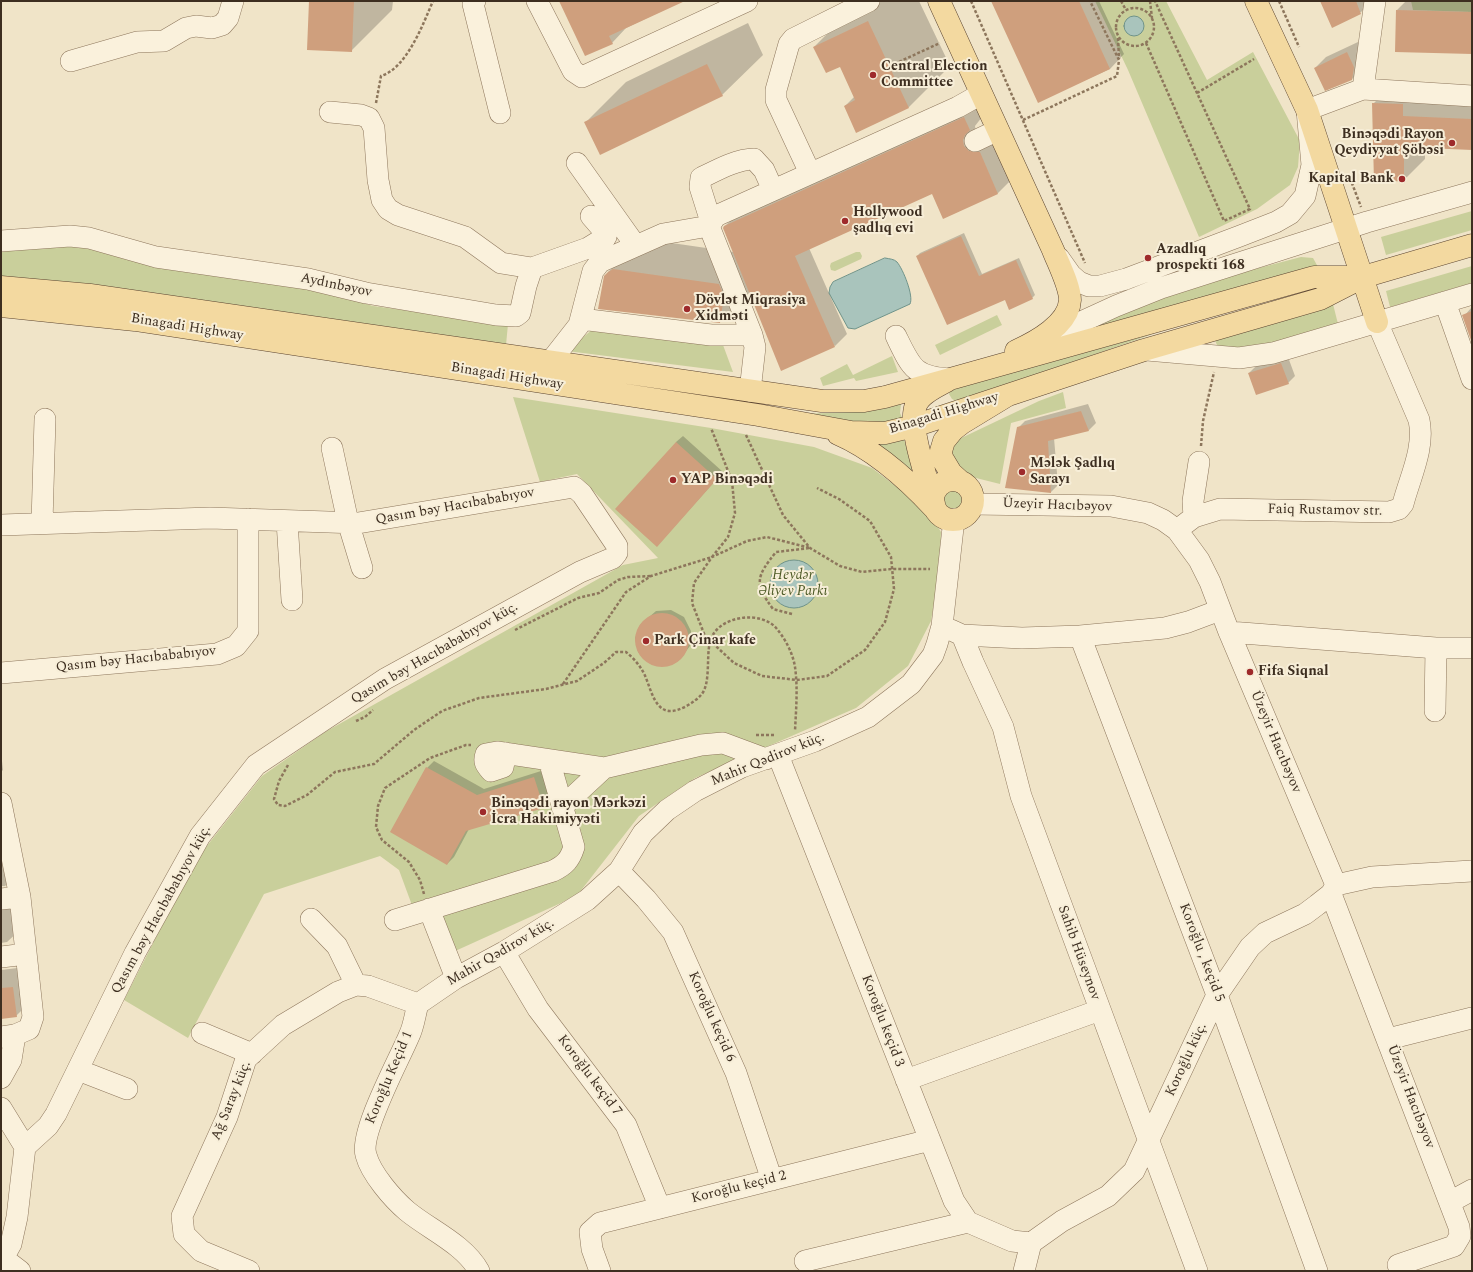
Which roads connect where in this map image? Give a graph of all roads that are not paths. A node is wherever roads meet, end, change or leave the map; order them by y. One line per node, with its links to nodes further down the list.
1 (233, 1): 9 (street)
2 (475, 1): 15 (street)
3 (537, 1): 4 (street)
4 (747, 1)
5 (869, 1): 19 (street)
6 (939, 1): 11 (main road)
7 (1256, 1): 13 (main road)
8 (1375, 1): 10 (street)
9 (71, 61)
10 (1362, 89): 12 (street); 13 (street)
11 (981, 94): 16 (main road); 19 (street)
12 (1472, 96)
13 (1307, 110): 24 (main road); 28 (street)
14 (330, 112): 29 (street)
15 (500, 113)
16 (998, 130): 17 (street); 28 (main road)
17 (975, 141)
18 (577, 162): 27 (street)
19 (810, 174): 20 (street)
20 (773, 190): 23 (street); 23 (street)
21 (1472, 192): 24 (street)
22 (591, 216): 29 (street)
23 (710, 224): 27 (street); 37 (street)
24 (1347, 229): 30 (main road); 39 (street)
25 (1, 241): 29 (street, Aydınbəyov)
26 (1472, 245): 30 (main road)
27 (636, 246): 35 (street)
28 (1053, 250): 39 (main road)
29 (532, 268)
30 (1363, 277): 36 (main road); 40 (main road); 42 (main road)
31 (1, 287): 41 (main road, Binagadi Highway)
32 (1472, 294): 33 (street)
33 (1445, 302): 36 (street); 43 (street)
34 (1, 306): 48 (main road, Binagadi Highway)
35 (581, 320): 37 (street); 41 (street)
36 (1377, 322): 40 (street); 54 (street, Faiq Rustamov str.)
37 (752, 335): 44 (street)
38 (896, 336): 42 (street)
39 (1035, 343): 42 (main road)
40 (1144, 350): 45 (main road)
41 (550, 362): 44 (main road, Binagadi Highway)
42 (958, 377): 44 (main road, Binagadi Highway); 47 (main road)
43 (1472, 379)
44 (750, 391)
45 (1008, 395): 47 (main road, Binagadi Highway); 51 (main road)
46 (45, 419): 58 (street)
47 (914, 426): 48 (main road, Binagadi Highway); 53 (main road)
48 (823, 428): 53 (main road)
49 (332, 448): 57 (street)
50 (1200, 458): 54 (street)
51 (961, 482): 52 (main road); 53 (main road)
52 (973, 504): 53 (main road); 60 (street, Üzeyir Hacıbəyov)
53 (942, 512): 65 (street, Mahir Qədirov küç.)
54 (1194, 517): 60 (street, Faiq Rustamov str.)
55 (248, 519): 56 (street, Qasım bəy Hacıbababıyov); 58 (street, Qasım bəy Hacıbababıyov); 71 (street, Qasım bəy Hacıbababıyov)
56 (287, 521): 57 (street, Qasım bəy Hacıbababıyov); 63 (street)
57 (348, 522): 61 (street, Qasım bəy Hacıbababıyov); 62 (street)
58 (42, 523): 59 (street, Qasım bəy Hacıbababıyov)
59 (1, 525)
60 (1177, 530): 64 (street, Üzeyir Hacıbəyov)
61 (613, 558): 99 (street, Qasım bəy Hacıbababıyov küç.)
62 (362, 568)
63 (292, 600)
64 (1220, 610): 66 (street, Üzeyir Hacıbəyov); 68 (street)
65 (942, 626): 67 (street); 74 (street, Mahir Qədirov küç.)
66 (1229, 632): 69 (street); 81 (street, Üzeyir Hacıbəyov)
67 (962, 635): 68 (street); 93 (street, Sahib Hüseynov)
68 (1080, 636): 91 (street, Koroğlu , keçid 5)
69 (1436, 648): 70 (street); 72 (street)
70 (1472, 648)
71 (1, 674)
72 (1435, 711)
73 (506, 753): 75 (street)
74 (772, 757): 76 (street); 79 (street, Mahir Qədirov küç.); 101 (street, Koroğlu keçid 3)
75 (549, 760): 76 (street); 78 (street)
76 (604, 768): 78 (street)
77 (1, 803): 82 (street)
78 (562, 807): 83 (street)
79 (619, 871): 86 (street, Mahir Qədirov küç.); 107 (street, Koroğlu keçid 6)
80 (1472, 871): 81 (street, Koroğlu küç.)
81 (1333, 890): 91 (street, Koroğlu küç.); 97 (street, Üzeyir Hacıbəyov)
82 (10, 898): 87 (street)
83 (429, 909): 85 (street); 89 (street)
84 (311, 919): 90 (street)
85 (395, 920)
86 (504, 952): 89 (street, Mahir Qədirov küç.); 110 (street, Koroğlu keçid 7)
87 (26, 954): 88 (street); 96 (street)
88 (1, 957)
89 (456, 978): 92 (street, Mahir Qədirov küç.)
90 (356, 985): 92 (street); 98 (street, Ağ Saray küç.)
91 (1217, 995): 105 (street, Koroğlu küç.); 122 (street, Koroğlu , keçid 5)
92 (418, 1004): 118 (street, Koroğlu Keçid 1)
93 (1100, 1010): 101 (street); 105 (street, Sahib Hüseynov)
94 (1472, 1018): 97 (street)
95 (202, 1033): 98 (street)
96 (8, 1036): 100 (street)
97 (1388, 1039): 109 (street, Üzeyir Hacıbəyov)
98 (252, 1054): 117 (street, Ağ Saray küç.)
99 (78, 1070): 102 (street); 106 (street, Qasım bəy Hacıbababıyov küç.)
100 (1, 1078)
101 (906, 1080): 104 (street, Koroğlu keçid 3)
102 (127, 1089)
103 (1, 1108): 106 (street)
104 (930, 1140): 107 (street, Koroğlu keçid 2); 111 (street, Koroğlu keçid 3)
105 (1149, 1141): 112 (street, Koroğlu küç.); 121 (street, Sahib Hüseynov)
106 (25, 1148): 113 (street)
107 (772, 1180): 110 (street, Koroğlu keçid 2)
108 (1472, 1190): 109 (street)
109 (1450, 1202): 115 (street, Üzeyir Hacıbəyov)
110 (660, 1208): 119 (street, Koroğlu keçid 2)
111 (968, 1222): 112 (street); 114 (street)
112 (1031, 1243): 120 (street)
113 (2, 1260): 116 (street)
114 (805, 1261)
115 (1398, 1265)
116 (20, 1271)
117 (249, 1271)
118 (479, 1271)
119 (600, 1271)
120 (1024, 1271)
121 (1198, 1271)
122 (1317, 1271)

